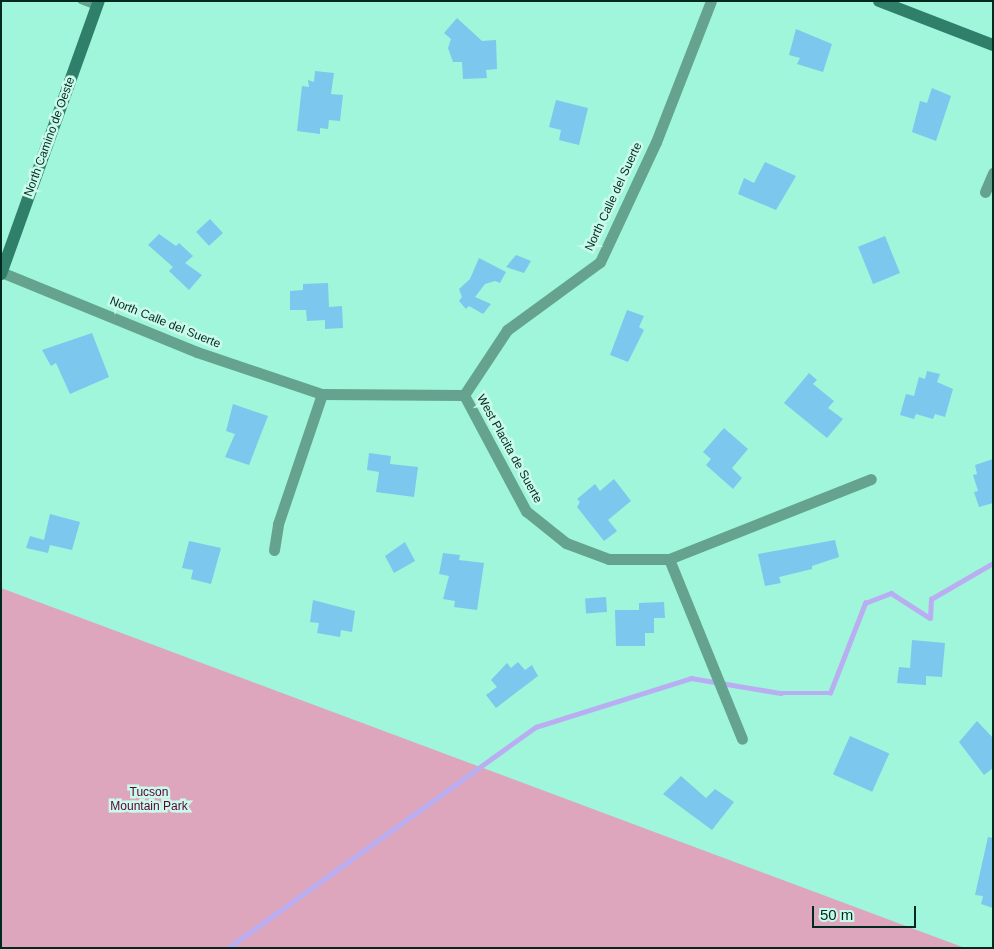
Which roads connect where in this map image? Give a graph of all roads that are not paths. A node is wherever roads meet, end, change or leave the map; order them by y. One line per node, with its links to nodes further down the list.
1 (81, 1): 4 (lane)
2 (712, 1): 10 (street, North Calle del Suerte)
3 (880, 1): 5 (street)
4 (98, 4): 8 (street, North Camino de Oeste)
5 (993, 45)
6 (993, 173): 7 (street)
7 (985, 192)
8 (2, 272): 9 (street, North Calle del Suerte)
9 (322, 394): 10 (street, North Calle del Suerte); 12 (street)
10 (464, 395): 13 (street, West Placita de Suerte)
11 (871, 479): 13 (street, West Placita de Suerte)
12 (274, 550)
13 (669, 559): 14 (street)
14 (742, 739)

